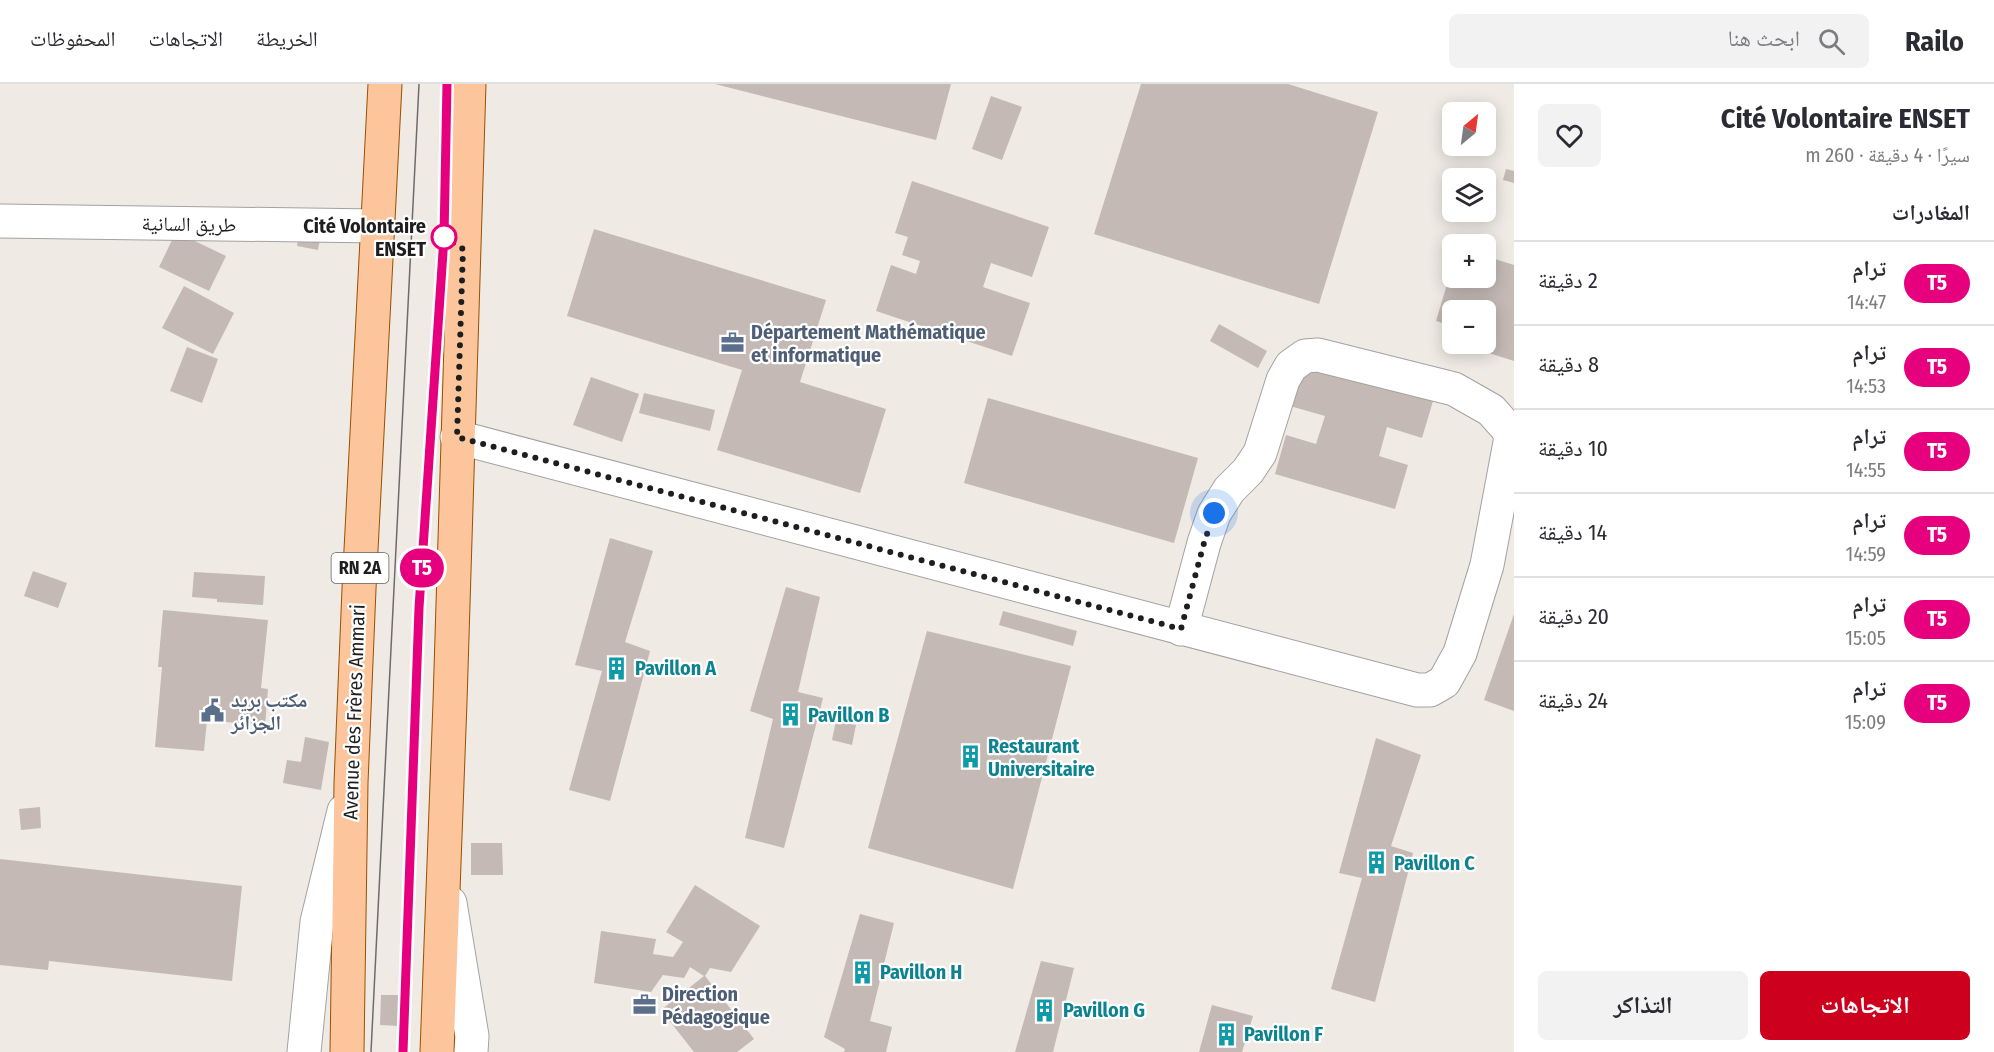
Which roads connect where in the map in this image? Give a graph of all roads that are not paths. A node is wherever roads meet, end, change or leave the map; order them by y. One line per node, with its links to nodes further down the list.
1 (385, 84): 4 (main road, Avenue des Frères Ammari / RN 2A)
2 (469, 84): 5 (main road)
3 (0, 221): 4 (street, طريق السانية)
4 (378, 226): 7 (main road, Avenue des Frères Ammari / RN 2A)
5 (457, 437): 6 (street); 8 (main road)
6 (1181, 629): 6 (street)
7 (351, 783): 9 (street); 10 (main road, Avenue des Frères Ammari / RN 2A)
8 (444, 865): 11 (main road); 12 (street)
9 (304, 1052)
10 (346, 1052)
11 (437, 1052)
12 (471, 1052)

